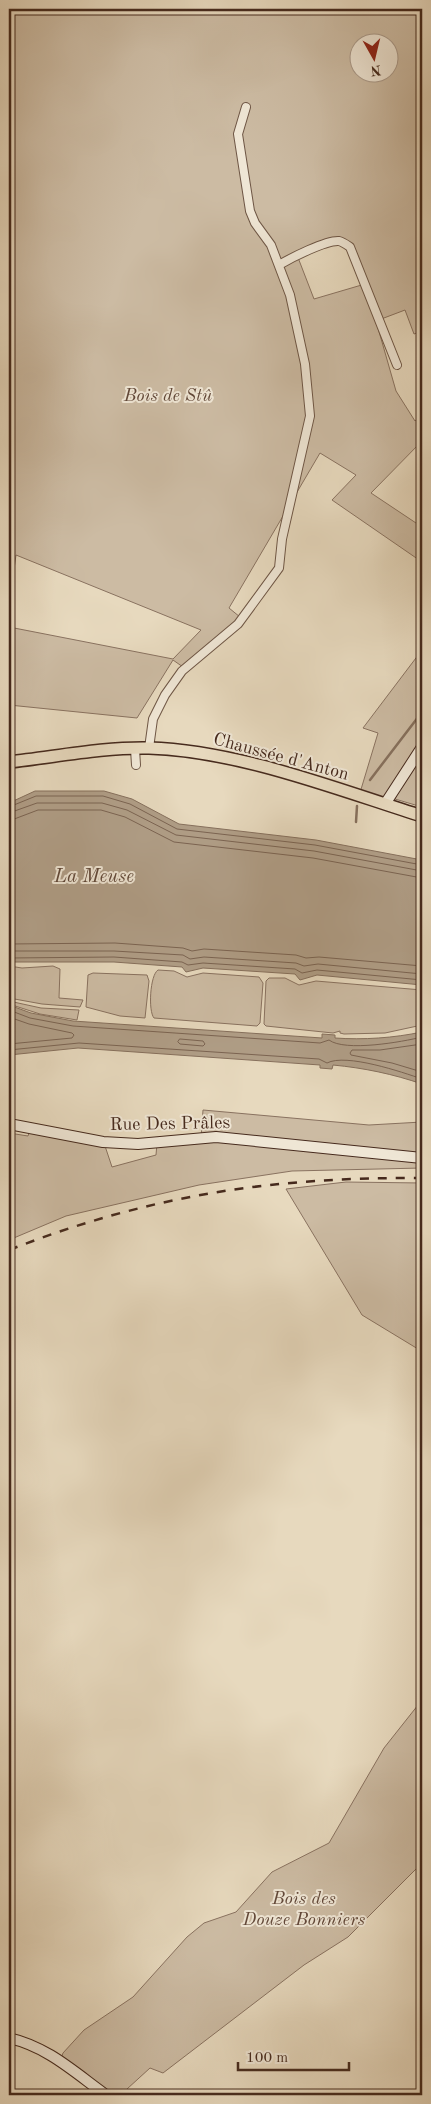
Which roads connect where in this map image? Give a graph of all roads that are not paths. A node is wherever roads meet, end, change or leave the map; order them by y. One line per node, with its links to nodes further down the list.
1 (246, 107): 2 (street)
2 (279, 265): 3 (street); 6 (street)
3 (397, 365)
4 (422, 747): 9 (street)
5 (135, 748): 6 (main road, Chaussée d'Anton); 7 (main road, Chaussée d'Anton); 8 (street)
6 (149, 748): 9 (main road, Chaussée d'Anton)
7 (9, 762)
8 (136, 765)
9 (385, 804): 10 (main road, Chaussée d'Anton)
10 (422, 816)
11 (9, 1124): 12 (street, Rue Des Prâles)
12 (422, 1158)
13 (9, 2038): 14 (street)
14 (106, 2095)

